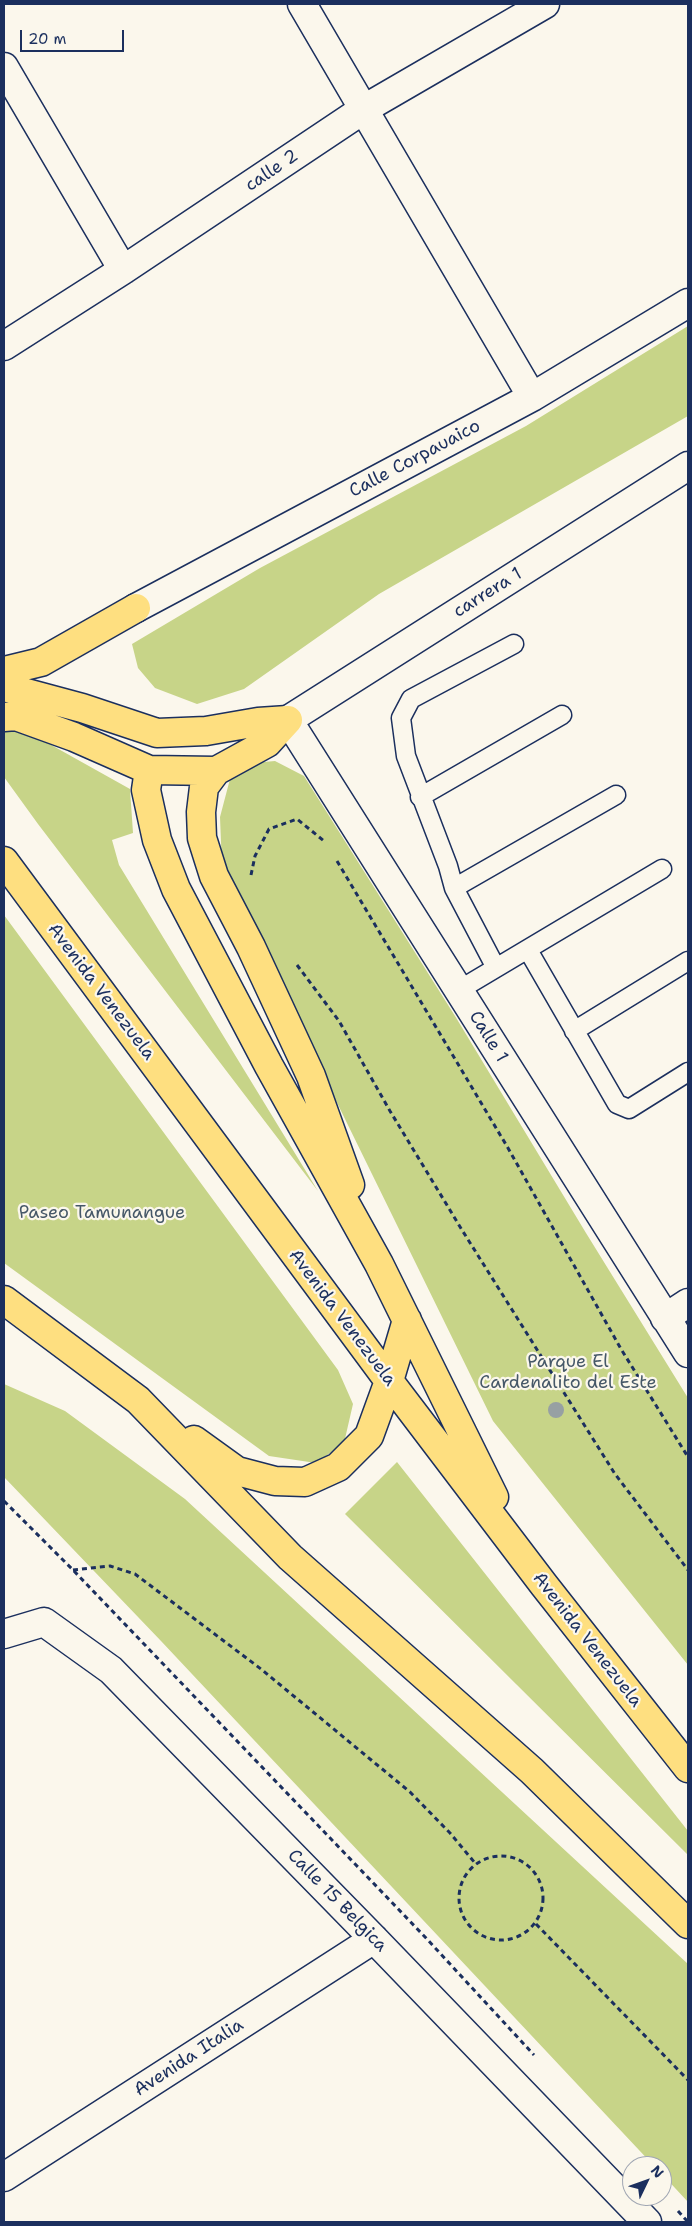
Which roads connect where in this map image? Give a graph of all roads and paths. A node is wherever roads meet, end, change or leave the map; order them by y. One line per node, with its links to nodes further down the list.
1 (302, 4): 4 (street)
2 (545, 4): 4 (street, calle 2)
3 (4, 67): 5 (street)
4 (364, 109): 5 (street, calle 2); 8 (street)
5 (123, 270): 7 (street, calle 2)
6 (688, 303): 8 (street, Calle Corpauaico)
7 (4, 346)
8 (532, 396): 10 (street, Calle Corpauaico)
9 (688, 466): 16 (street, carrera 1)
10 (136, 608): 12 (main road)
11 (514, 644): 20 (lane)
12 (4, 671)
13 (4, 687): 16 (main road)
14 (562, 716): 20 (lane)
15 (4, 717): 17 (main road)
16 (288, 720): 18 (main road); 31 (street, Calle 1)
17 (149, 770): 18 (main road); 34 (main road)
18 (216, 771): 34 (main road)
19 (616, 796): 26 (lane)
20 (420, 797): 26 (lane)
21 (325, 842): 25 (path)
22 (335, 858): 42 (path)
23 (4, 861): 40 (main road, Avenida Venezuela)
24 (662, 869): 27 (lane)
25 (249, 882)
26 (454, 888): 30 (lane)
27 (528, 950): 30 (lane); 32 (lane)
28 (291, 957): 45 (path)
29 (688, 962): 32 (lane)
30 (496, 968): 31 (lane)
31 (459, 990): 37 (street, Calle 1)
32 (574, 1031): 33 (lane)
33 (688, 1072)
34 (379, 1264): 38 (main road)
35 (4, 1300): 41 (main road)
36 (688, 1303): 37 (street)
37 (665, 1318): 39 (street, Calle 1)
38 (407, 1320): 40 (main road); 46 (main road)
39 (688, 1354)
40 (389, 1381): 41 (main road); 46 (main road, Avenida Venezuela)
41 (138, 1400): 51 (main road)
42 (688, 1457)
43 (4, 1501): 44 (path)
44 (73, 1570): 49 (path); 53 (path)
45 (688, 1570)
46 (544, 1585): 48 (main road, Avenida Venezuela)
47 (4, 1634): 52 (street, Calle 15 Belgica)
48 (688, 1768)
49 (475, 1863): 50 (path); 50 (path)
50 (536, 1924): 54 (path)
51 (688, 1924)
52 (374, 1938): 55 (street, Avenida Italia); 56 (street, Calle 15 Belgica)
53 (538, 2059)
54 (688, 2080)
55 (4, 2178)
56 (647, 2222)

